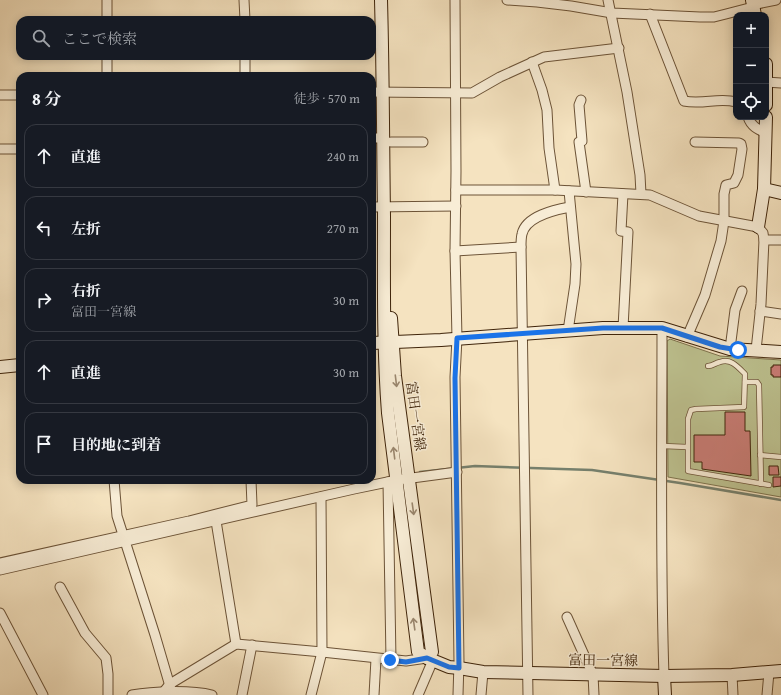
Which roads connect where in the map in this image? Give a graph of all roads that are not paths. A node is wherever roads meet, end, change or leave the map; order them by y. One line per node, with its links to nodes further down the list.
1 (107, 0): 12 (street)
2 (244, 0): 13 (street)
3 (381, 0): 22 (main road)
4 (389, 0): 22 (main road)
5 (455, 0): 23 (street)
6 (507, 0): 10 (street)
7 (608, 0): 10 (street)
8 (776, 0): 9 (street)
9 (753, 7): 11 (street)
10 (612, 13): 11 (street); 14 (street)
11 (650, 14): 27 (street)
12 (107, 16)
13 (245, 16)
14 (618, 48): 17 (street); 43 (street)
15 (107, 60): 18 (street)
16 (245, 60): 19 (street)
17 (532, 62): 23 (street); 38 (street)
18 (107, 72)
19 (245, 72)
20 (769, 82): 21 (street)
21 (781, 83)
22 (382, 92): 23 (street); 31 (main road, 富田一宮線)
23 (456, 93): 37 (street)
24 (16, 94): 25 (street)
25 (0, 95)
26 (581, 100): 40 (street)
27 (733, 101)
28 (750, 120): 30 (street)
29 (766, 120): 30 (main road)
30 (766, 132): 36 (main road)
31 (382, 140): 32 (street); 45 (main road, 富田一宮線)
32 (423, 142)
33 (695, 142): 47 (street)
34 (0, 148): 35 (street)
35 (16, 148)
36 (764, 189): 41 (main road); 48 (main road)
37 (456, 190): 38 (street); 44 (street)
38 (555, 190): 39 (street)
39 (569, 191): 40 (street); 46 (street)
40 (586, 192): 42 (street)
41 (781, 193)
42 (623, 194): 43 (street); 56 (street)
43 (641, 194): 47 (street)
44 (456, 206): 45 (street); 52 (street)
45 (382, 207): 62 (main road, 富田一宮線)
46 (570, 207): 51 (street); 58 (street)
47 (724, 221): 48 (street); 60 (street)
48 (758, 227): 49 (street)
49 (764, 240): 50 (street); 54 (street)
50 (781, 240)
51 (521, 247): 52 (street); 59 (street)
52 (455, 251): 61 (street)
53 (742, 291): 63 (street)
54 (760, 311): 55 (street); 64 (street)
55 (781, 314)
56 (623, 328): 57 (main road); 58 (main road)
57 (662, 328): 60 (main road); 70 (street)
58 (568, 331): 59 (main road)
59 (522, 334): 61 (main road); 97 (street)
60 (687, 337): 63 (main road)
61 (457, 338): 62 (main road); 74 (street)
62 (383, 342): 75 (main road, 富田一宮線)
63 (730, 349): 64 (main road)
64 (756, 350): 65 (main road)
65 (781, 352)
66 (16, 365): 67 (main road)
67 (0, 366)
68 (708, 366): 69 (lane)
69 (745, 382): 71 (lane); 72 (lane)
70 (662, 446): 71 (lane); 100 (street)
71 (687, 447): 78 (lane)
72 (760, 456): 73 (lane); 78 (lane)
73 (781, 457)
74 (457, 469): 75 (street); 94 (street)
75 (398, 481): 80 (street); 92 (main road, 富田一宮線); 93 (street)
76 (114, 484): 82 (street)
77 (251, 484): 82 (street)
78 (761, 484): 79 (lane)
79 (769, 485)
80 (321, 497): 81 (street); 90 (street)
81 (216, 522): 82 (street); 88 (street)
82 (124, 539): 83 (street); 84 (street); 101 (street)
83 (0, 563)
84 (0, 570)
85 (60, 587): 103 (street)
86 (0, 612): 102 (street)
87 (567, 617): 98 (street)
88 (236, 644): 89 (street); 101 (street)
89 (252, 645): 90 (street); 106 (street)
90 (322, 652): 91 (street); 107 (street)
91 (376, 658): 93 (street); 108 (street)
92 (430, 659): 93 (street); 94 (main road, 富田一宮線); 109 (street)
93 (390, 660)
94 (459, 668): 95 (main road, 富田一宮線); 110 (street)
95 (483, 672): 97 (main road, 富田一宮線); 111 (street)
96 (775, 672): 99 (main road, 富田一宮線); 116 (street)
97 (528, 673): 98 (main road, 富田一宮線); 112 (street)
98 (593, 675): 100 (main road, 富田一宮線); 113 (street)
99 (732, 675): 100 (main road, 富田一宮線); 115 (street)
100 (664, 676): 114 (main road)
101 (167, 692): 104 (street); 105 (street)
102 (42, 695)
103 (108, 695)
104 (132, 695)
105 (212, 695)
106 (242, 695)
107 (311, 695)
108 (374, 695)
109 (418, 695)
110 (458, 695)
111 (481, 695)
112 (528, 695)
113 (594, 695)
114 (665, 695)
115 (733, 695)
116 (767, 695)

